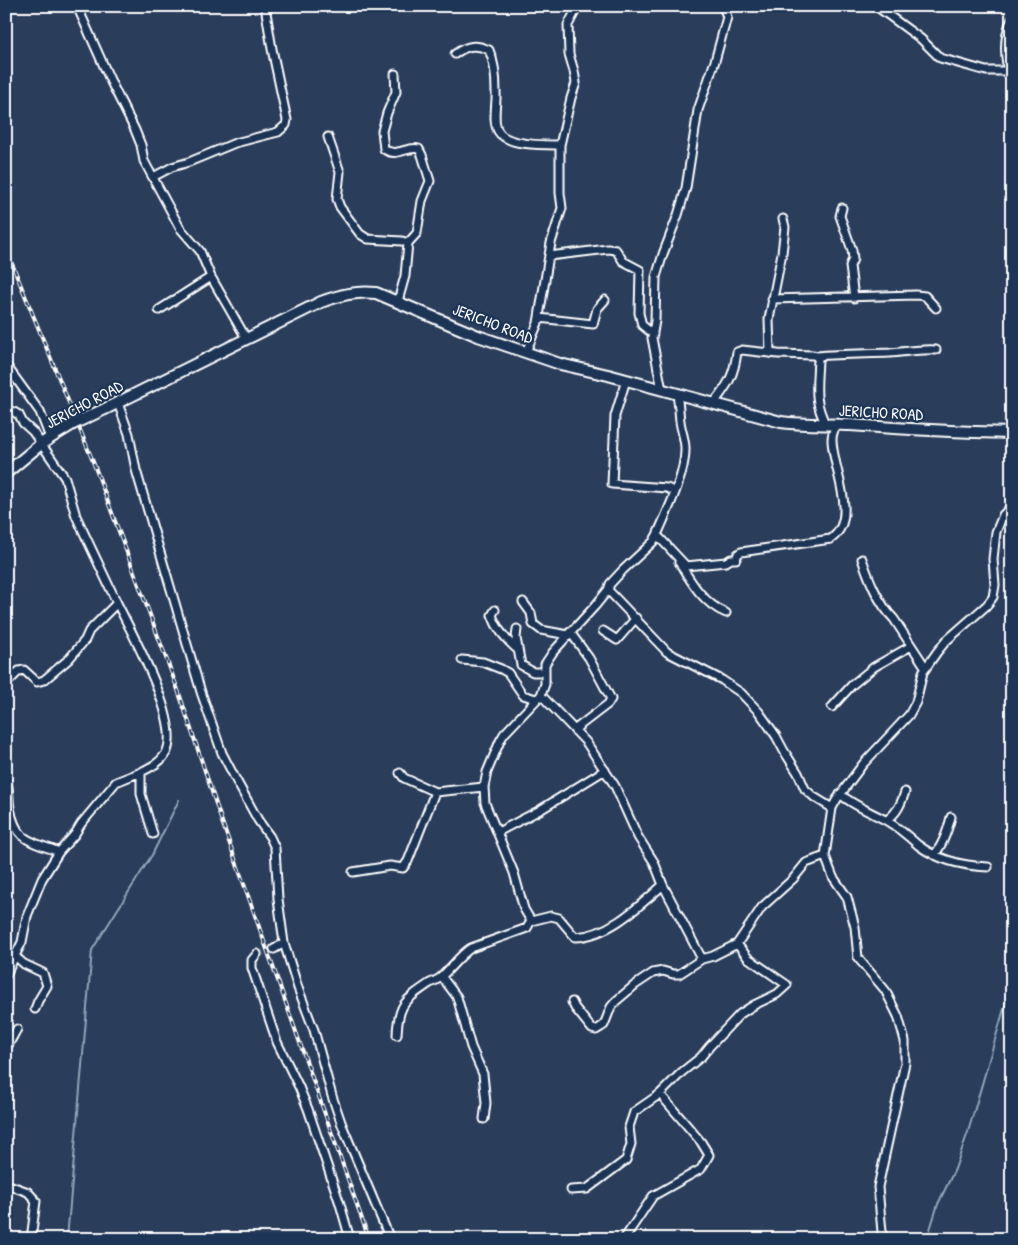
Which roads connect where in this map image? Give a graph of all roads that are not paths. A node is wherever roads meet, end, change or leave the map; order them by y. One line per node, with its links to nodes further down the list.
1 (77, 6): 13 (street)
2 (265, 6): 13 (street)
3 (578, 6): 12 (street)
4 (723, 6): 26 (street)
5 (876, 6): 8 (street)
6 (1012, 19): 8 (street)
7 (455, 54): 12 (street)
8 (1008, 71): 10 (street)
9 (395, 74): 16 (street)
10 (1012, 84)
11 (328, 138): 16 (street)
12 (560, 145): 17 (street)
13 (153, 177): 18 (street)
14 (842, 208): 19 (street)
15 (783, 219): 20 (street)
16 (408, 243): 22 (street)
17 (549, 256): 25 (street); 26 (street)
18 (211, 277): 24 (street); 27 (street)
19 (854, 298): 20 (street); 23 (street)
20 (772, 299): 30 (street)
21 (605, 300): 25 (street)
22 (398, 301): 27 (street, JERICHO ROAD); 29 (street, JERICHO ROAD)
23 (936, 308)
24 (159, 310)
25 (539, 318): 29 (street)
26 (653, 334): 34 (street)
27 (246, 338): 36 (street, JERICHO ROAD)
28 (936, 350): 31 (street)
29 (526, 352): 33 (street, JERICHO ROAD)
30 (770, 354): 31 (street); 37 (street)
31 (816, 356): 39 (street)
32 (6, 364): 41 (street)
33 (626, 380): 34 (street, JERICHO ROAD); 43 (street)
34 (662, 390): 35 (street, JERICHO ROAD)
35 (677, 395): 37 (street, JERICHO ROAD); 43 (street)
36 (118, 403): 41 (street, JERICHO ROAD, bridge); 86 (street)
37 (713, 404): 39 (street, JERICHO ROAD)
38 (6, 410): 41 (street)
39 (831, 425): 40 (street, JERICHO ROAD); 46 (street)
40 (1012, 433)
41 (49, 439): 42 (street, JERICHO ROAD); 50 (street)
42 (6, 473)
43 (674, 492): 45 (street)
44 (1012, 506): 60 (street)
45 (657, 536): 46 (street); 48 (street)
46 (674, 553): 52 (street)
47 (862, 559): 57 (street)
48 (608, 590): 53 (street); 56 (street)
49 (523, 602): 56 (street)
50 (117, 604): 62 (street); 67 (street)
51 (495, 610): 58 (street)
52 (726, 613)
53 (636, 618): 55 (street); 74 (street)
54 (517, 629): 58 (street)
55 (603, 631)
56 (569, 634): 61 (street); 65 (street)
57 (910, 646): 60 (street); 64 (street)
58 (518, 650): 61 (street)
59 (462, 660): 63 (street)
60 (926, 668): 73 (street)
61 (544, 672): 63 (street)
62 (6, 684)
63 (538, 697): 65 (street); 70 (street)
64 (832, 707)
65 (574, 730): 66 (street)
66 (605, 770): 77 (street); 84 (street)
67 (141, 772): 78 (street); 79 (street)
68 (400, 773): 71 (street)
69 (6, 780): 79 (street)
70 (484, 787): 71 (street); 77 (street)
71 (435, 792): 83 (street)
72 (905, 792): 76 (street)
73 (840, 794): 74 (street); 76 (street)
74 (832, 808): 81 (street)
75 (951, 816): 80 (street)
76 (887, 820): 80 (street)
77 (498, 832): 85 (street)
78 (153, 834)
79 (60, 852): 90 (street)
80 (934, 855): 82 (street)
81 (824, 856): 87 (street); 107 (street)
82 (988, 867)
83 (353, 872)
84 (663, 885): 85 (street); 91 (street)
85 (531, 921): 93 (street)
86 (284, 943): 88 (street); 105 (street)
87 (737, 944): 91 (street); 99 (street)
88 (274, 948)
89 (257, 954): 104 (street)
90 (15, 956): 92 (street); 95 (street)
91 (702, 958): 94 (street)
92 (6, 975)
93 (442, 977): 97 (street); 100 (street)
94 (572, 1002)
95 (35, 1010)
96 (17, 1029): 98 (street)
97 (397, 1035)
98 (6, 1048)
99 (660, 1094): 102 (street); 106 (street)
100 (484, 1119)
101 (6, 1184): 103 (street)
102 (571, 1190)
103 (31, 1239)
104 (350, 1239)
105 (390, 1239)
106 (624, 1239)
107 (880, 1239)

